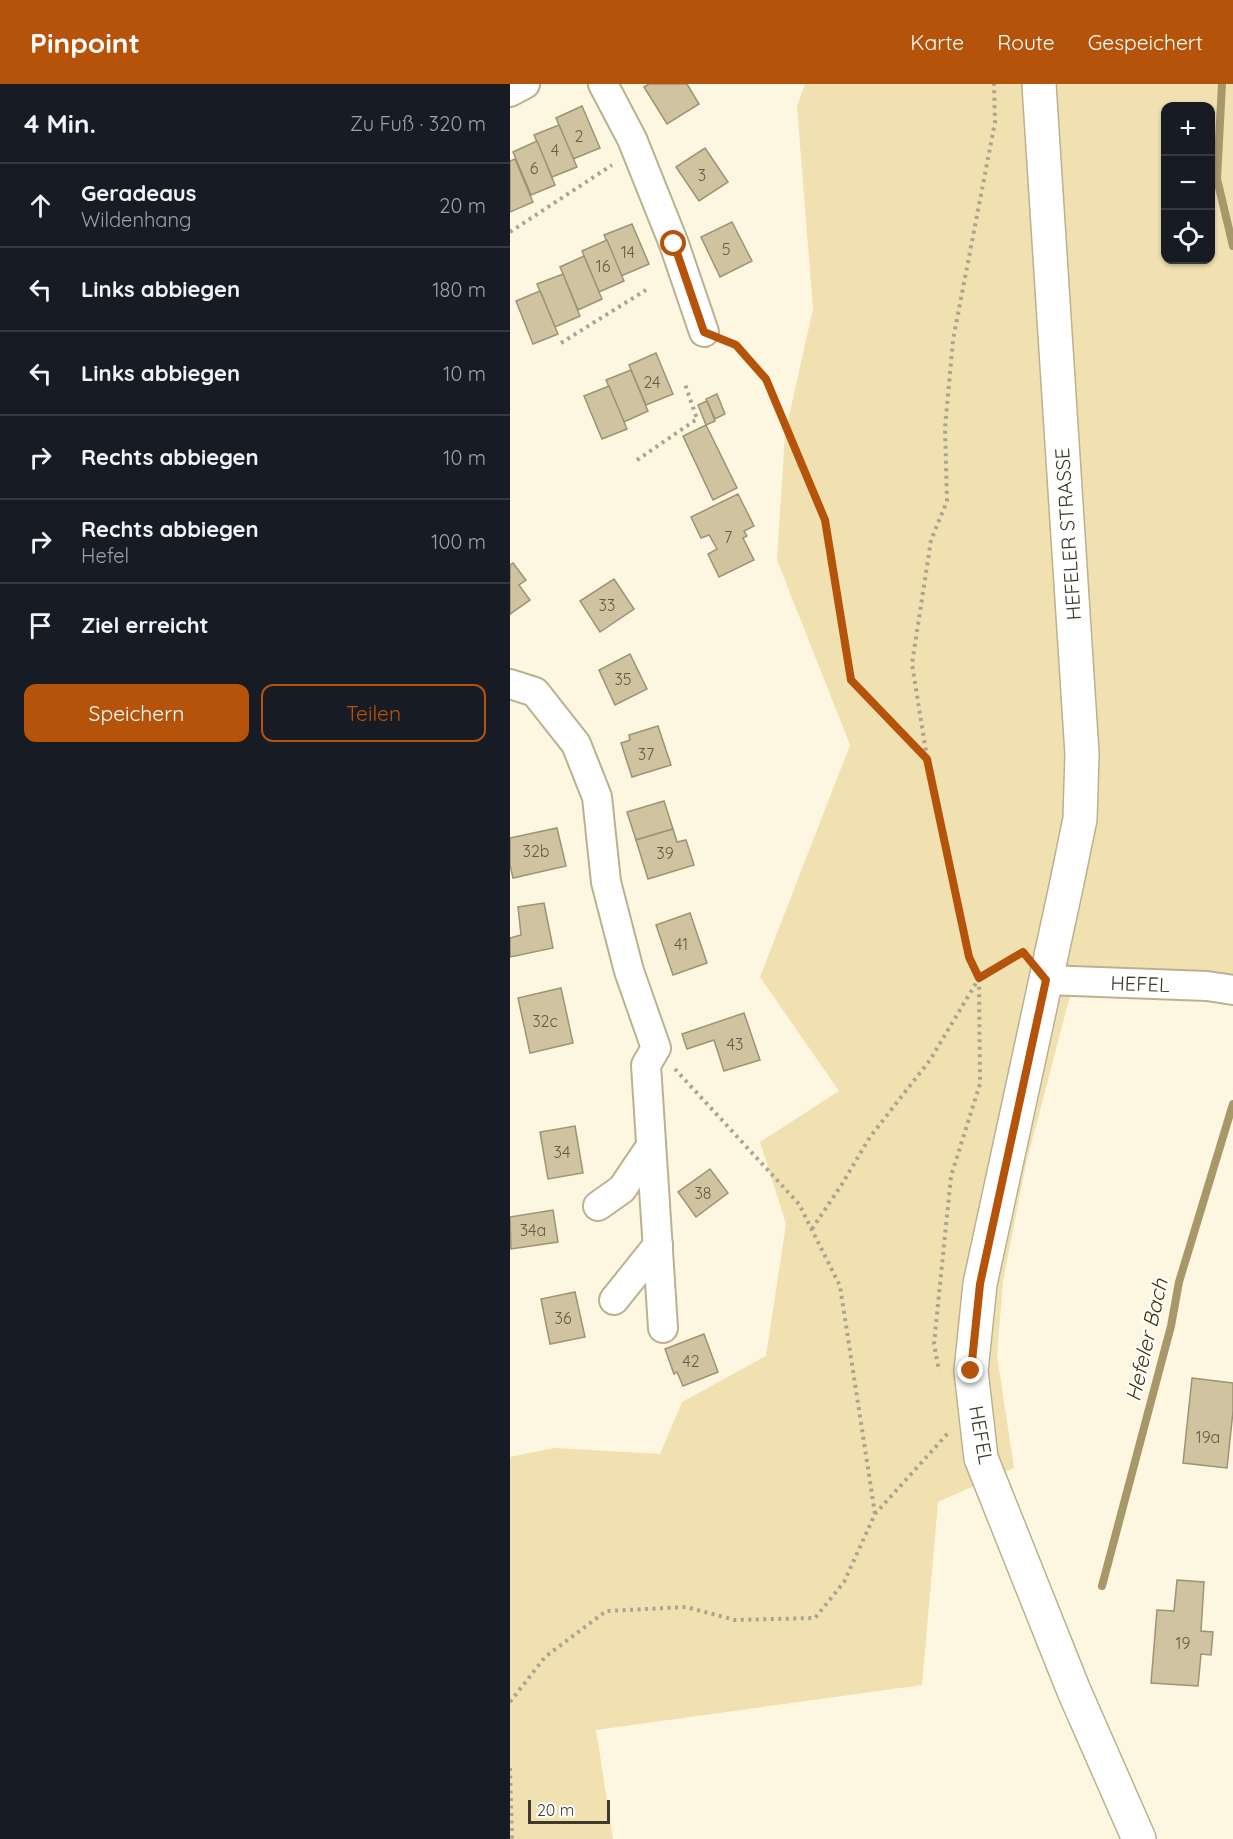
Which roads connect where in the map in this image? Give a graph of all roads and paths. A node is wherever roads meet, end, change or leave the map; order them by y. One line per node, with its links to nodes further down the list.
1 (525, 84): 5 (street)
2 (603, 84): 9 (street)
3 (994, 84): 14 (path)
4 (1039, 84): 16 (main road, HEFELER STRASSE)
5 (510, 92)
6 (614, 164): 7 (path)
7 (510, 232)
8 (646, 290): 10 (path)
9 (704, 332): 14 (path)
10 (561, 343)
11 (685, 384): 12 (path)
12 (637, 460)
13 (523, 688): 18 (street)
14 (927, 759): 15 (path)
15 (979, 978): 16 (path); 21 (path); 25 (path)
16 (1046, 980): 17 (street, HEFEL); 26 (main road, HEFEL)
17 (1233, 990)
18 (656, 1048): 19 (street); 21 (path)
19 (651, 1146): 20 (street); 22 (street)
20 (598, 1206)
21 (812, 1229): 27 (path)
22 (658, 1245): 23 (street); 24 (street)
23 (614, 1300)
24 (663, 1328)
25 (940, 1376)
26 (977, 1422): 27 (path); 31 (main road, HEFEL)
27 (875, 1514): 28 (path)
28 (510, 1702)
29 (510, 1768): 30 (path)
30 (512, 1839)
31 (1139, 1839)

